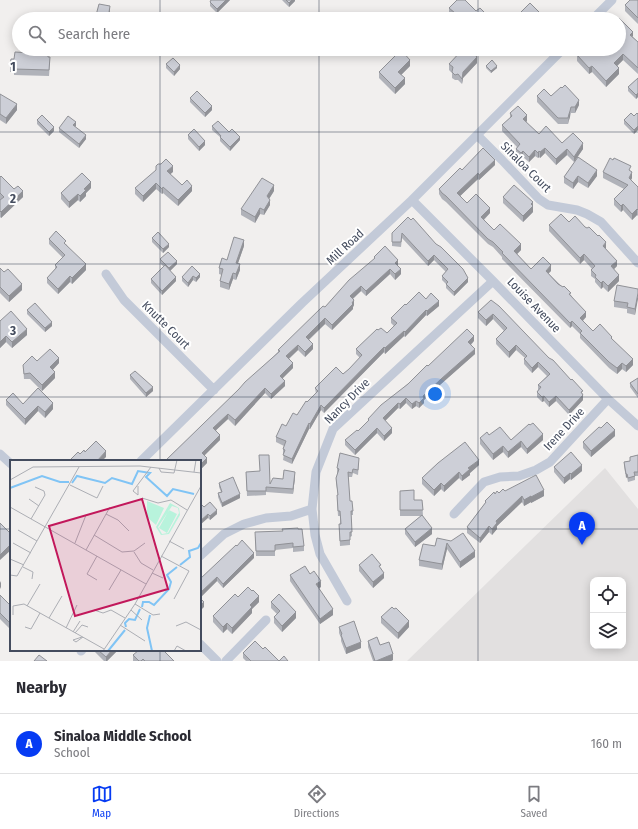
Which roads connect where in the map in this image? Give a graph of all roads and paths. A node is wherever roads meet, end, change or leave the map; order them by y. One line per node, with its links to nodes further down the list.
1 (612, 0): 2 (street)
2 (600, 12)
3 (556, 56): 4 (street, Mill Road)
4 (477, 135): 5 (street, Mill Road); 6 (street, Sinaloa Court)
5 (412, 200): 8 (street, Louise Avenue); 9 (street, Mill Road)
6 (638, 263)
7 (106, 274): 9 (street, Knutte Court)
8 (493, 281): 10 (street, Louise Avenue); 15 (street, Nancy Drive)
9 (214, 390): 13 (street, Mill Road)
10 (608, 399): 11 (street, Louise Avenue); 16 (street, Irene Drive)
11 (638, 426)
12 (0, 454): 14 (street)
13 (142, 460)
14 (10, 463)
15 (312, 509): 17 (street); 18 (street, Nancy Drive)
16 (454, 514)
17 (201, 555)
18 (347, 601)
19 (266, 620): 22 (street)
20 (201, 645): 21 (street)
21 (217, 661)
22 (226, 661)

